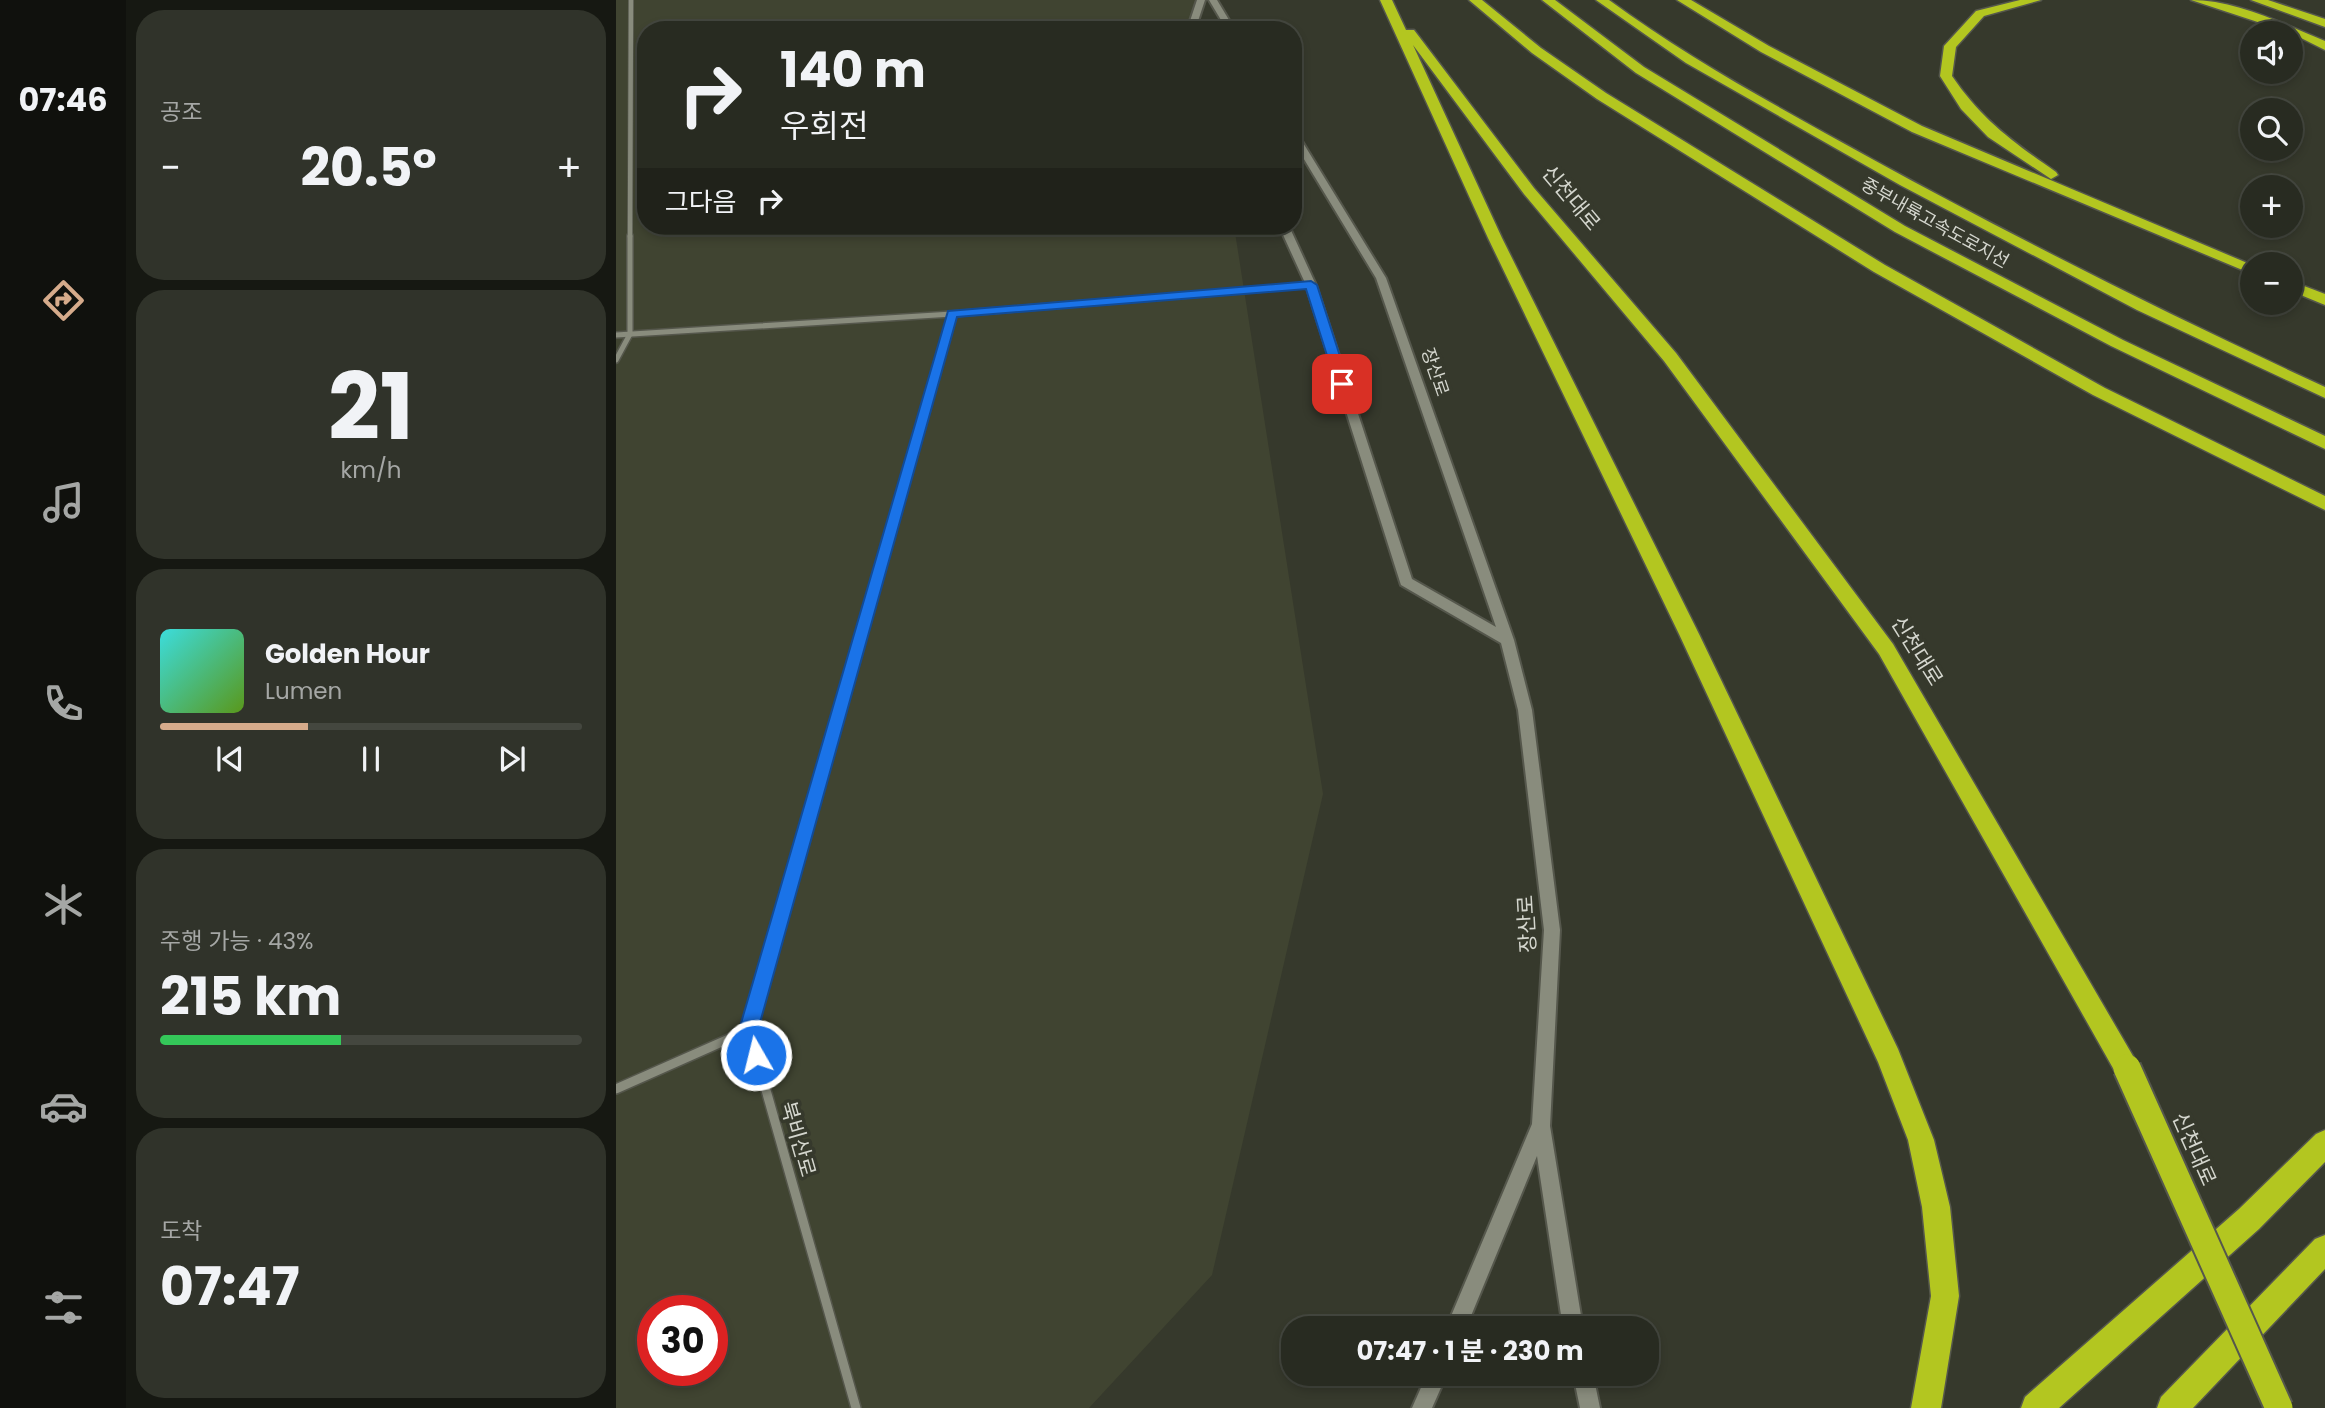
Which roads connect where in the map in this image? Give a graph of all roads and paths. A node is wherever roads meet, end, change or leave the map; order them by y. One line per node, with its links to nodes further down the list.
1 (631, 0): 24 (street)
2 (1201, 0): 12 (main road)
3 (1213, 0): 13 (main road)
4 (1386, 0): 43 (highway); 46 (highway, 신천대로, bridge)
5 (1475, 0): 29 (highway)
6 (1548, 0): 28 (highway, 중부내륙고속도로지선)
7 (1602, 0): 27 (highway, 중부내륙고속도로지선)
8 (1683, 0): 17 (highway)
9 (2035, 0): 17 (highway)
10 (2197, 0): 15 (highway)
11 (2257, 0): 14 (highway)
12 (1194, 21)
13 (1226, 21)
14 (2325, 23)
15 (2325, 46)
16 (1302, 147): 30 (main road, 장산로)
17 (2142, 224): 19 (highway)
18 (1288, 235): 20 (main road)
19 (2240, 265)
20 (1311, 285): 23 (street); 30 (main road)
21 (2303, 291): 22 (highway)
22 (2325, 300)
23 (952, 314): 24 (street); 31 (street)
24 (630, 334): 25 (street); 26 (street)
25 (616, 335)
26 (616, 360)
27 (2325, 393)
28 (2325, 443)
29 (2325, 504)
30 (1507, 639): 33 (main road, 장산로)
31 (749, 1030): 32 (street); 40 (street, 북비산로)
32 (616, 1089)
33 (1541, 1126): 36 (main road); 37 (main road)
34 (2325, 1143): 44 (highway)
35 (2325, 1249): 45 (highway)
36 (1461, 1316)
37 (1571, 1316)
38 (1432, 1386): 41 (main road)
39 (1585, 1386): 42 (main road)
40 (856, 1408)
41 (1422, 1408)
42 (1590, 1408)
43 (1926, 1408)
44 (2036, 1408)
45 (2172, 1408)
46 (2279, 1408)

